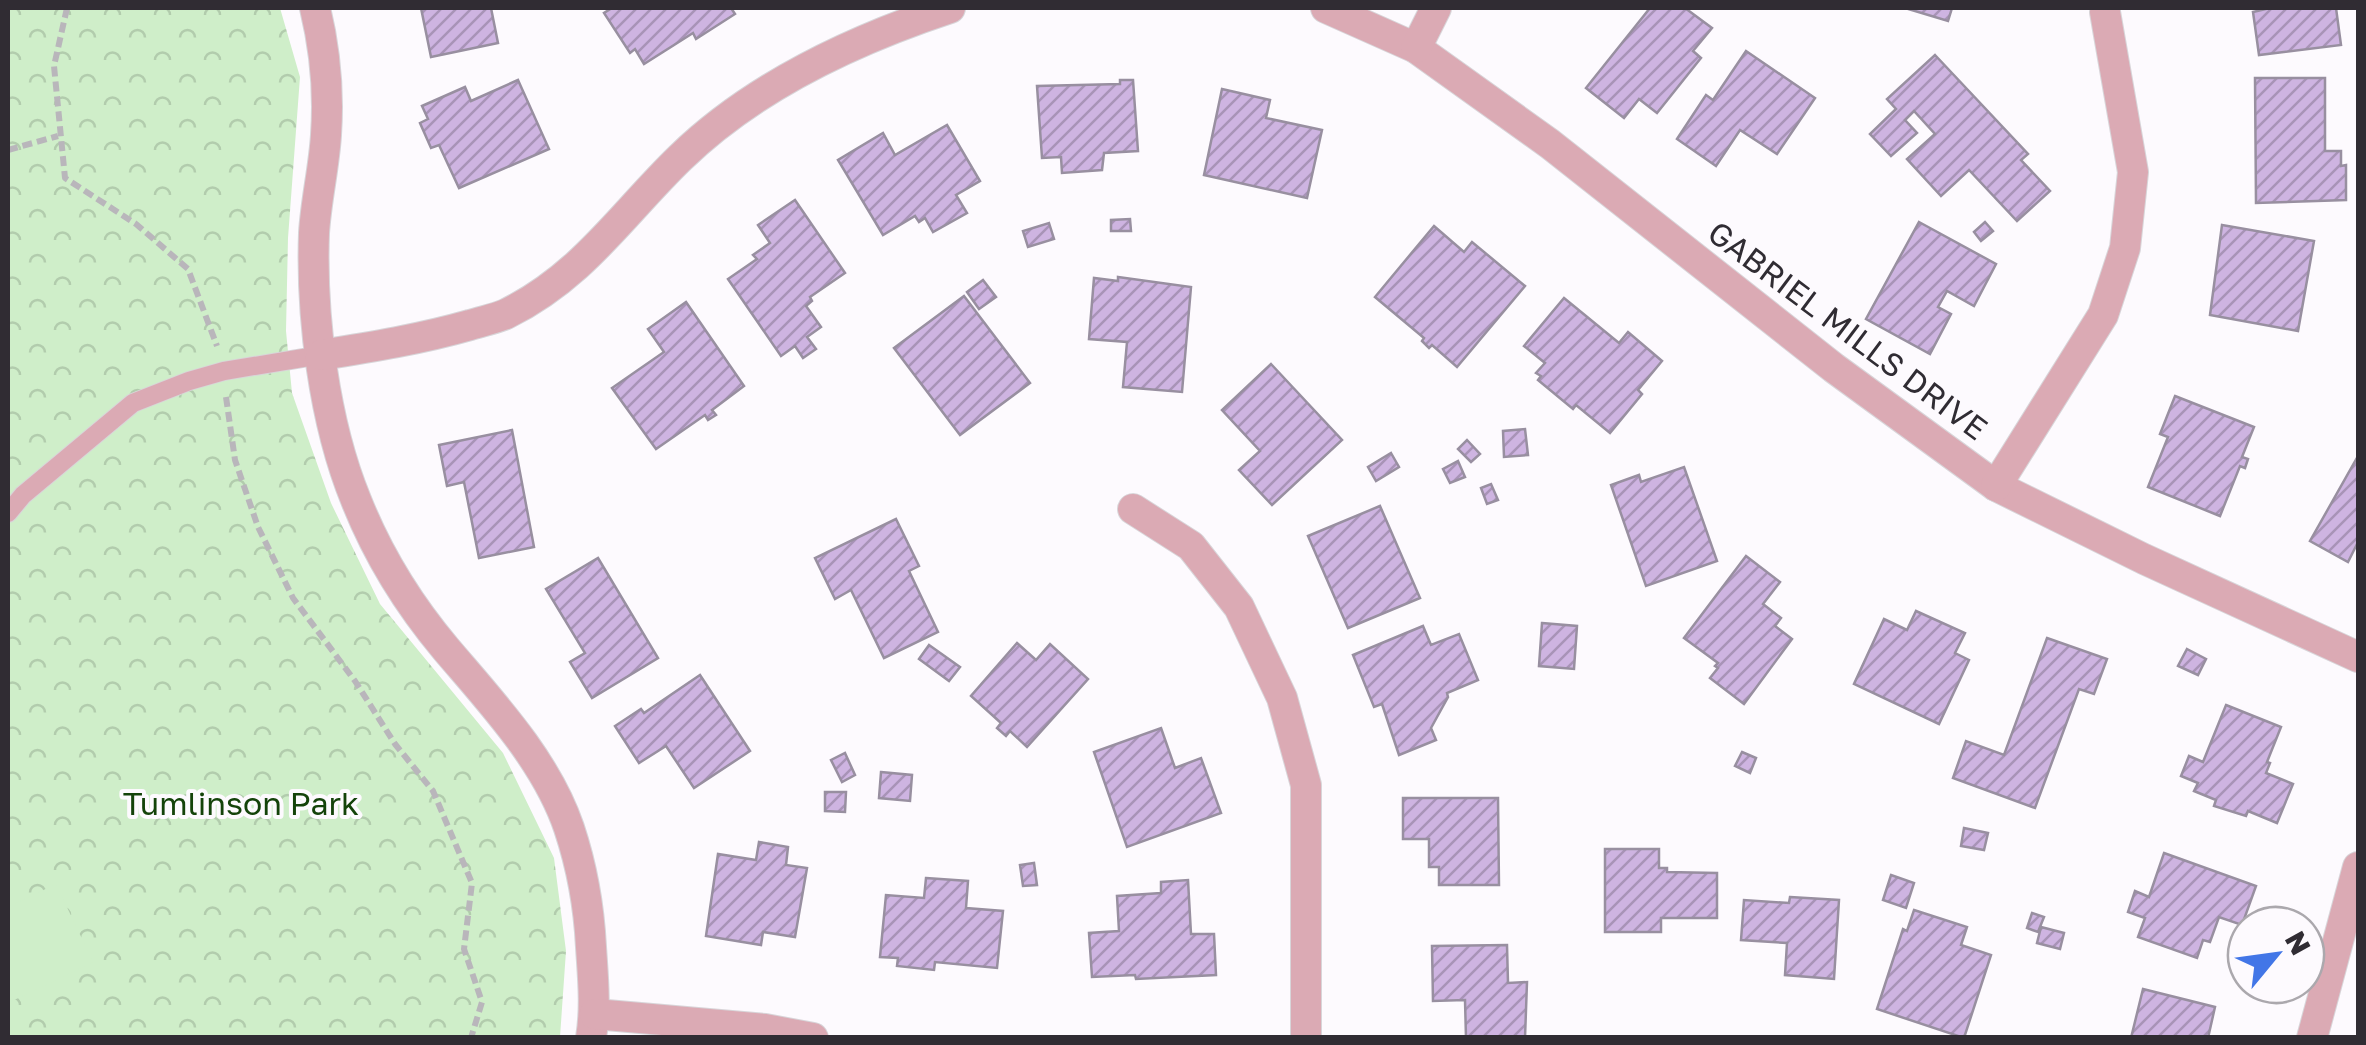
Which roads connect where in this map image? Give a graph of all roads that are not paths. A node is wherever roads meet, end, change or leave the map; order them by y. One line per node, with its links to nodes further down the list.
1 (315, 8): 7 (street)
2 (950, 8): 7 (street)
3 (1326, 8): 6 (street, GABRIEL MILLS DRIVE)
4 (1436, 8): 6 (street)
5 (2105, 12): 8 (street)
6 (1416, 48): 8 (street, GABRIEL MILLS DRIVE)
7 (322, 354): 10 (lane); 13 (street)
8 (1996, 486): 11 (street, GABRIEL MILLS DRIVE)
9 (1133, 509): 15 (street)
10 (8, 513)
11 (2358, 657)
12 (2358, 867): 16 (street)
13 (593, 1026): 14 (street)
14 (813, 1038)
15 (1306, 1038)
16 (2312, 1038)

